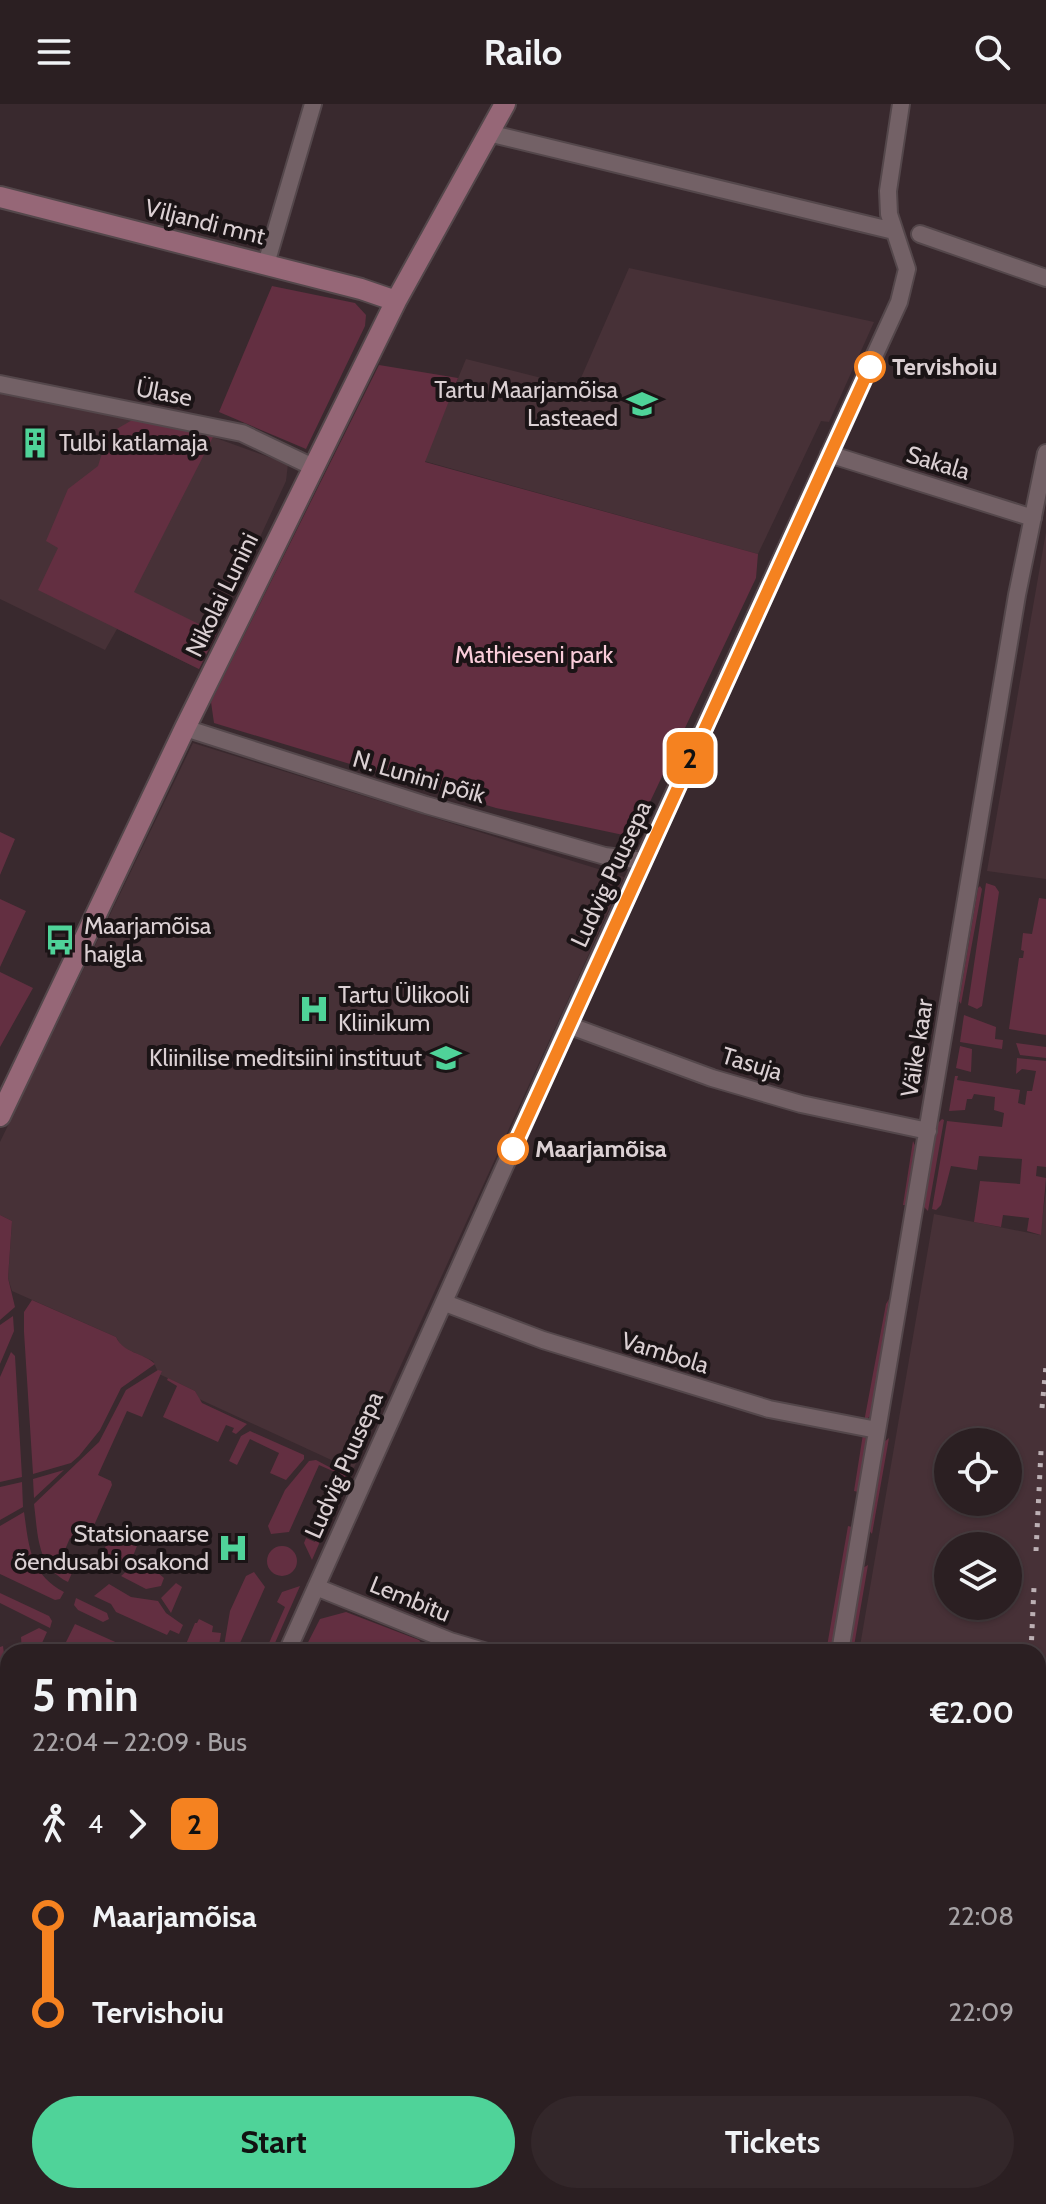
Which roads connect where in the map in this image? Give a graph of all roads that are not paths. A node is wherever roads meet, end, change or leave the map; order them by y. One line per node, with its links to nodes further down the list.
1 (313, 104): 8 (street)
2 (505, 104): 4 (street, Nikolai Lunini)
3 (901, 104): 6 (street, Ludvig Puusepa)
4 (488, 133): 6 (street); 10 (street, Nikolai Lunini)
5 (0, 197): 8 (street, Viljandi mnt)
6 (894, 231): 13 (street, Ludvig Puusepa)
7 (920, 234): 9 (street)
8 (266, 264): 10 (street, Viljandi mnt)
9 (1046, 278)
10 (396, 301): 14 (street, Nikolai Lunini)
11 (0, 384): 14 (street, Ülase)
12 (1046, 453): 15 (street, Väike kaar)
13 (829, 454): 15 (street, Sakala); 17 (street, Ludvig Puusepa)
14 (313, 467): 16 (street, Nikolai Lunini)
15 (1033, 518): 20 (street, Väike kaar)
16 (185, 728): 17 (street, N. Lunini põik); 19 (street, Nikolai Lunini)
17 (643, 861): 18 (street, Ludvig Puusepa)
18 (568, 1025): 20 (street, Tasuja); 21 (street, Ludvig Puusepa)
19 (0, 1116)
20 (928, 1131): 22 (street, Väike kaar)
21 (445, 1303): 22 (street, Vambola); 23 (street, Ludvig Puusepa)
22 (877, 1430): 26 (street, Väike kaar)
23 (316, 1587): 24 (street, Ludvig Puusepa); 25 (street, Lembitu)
24 (291, 1644)
25 (460, 1644)
26 (841, 1644)

